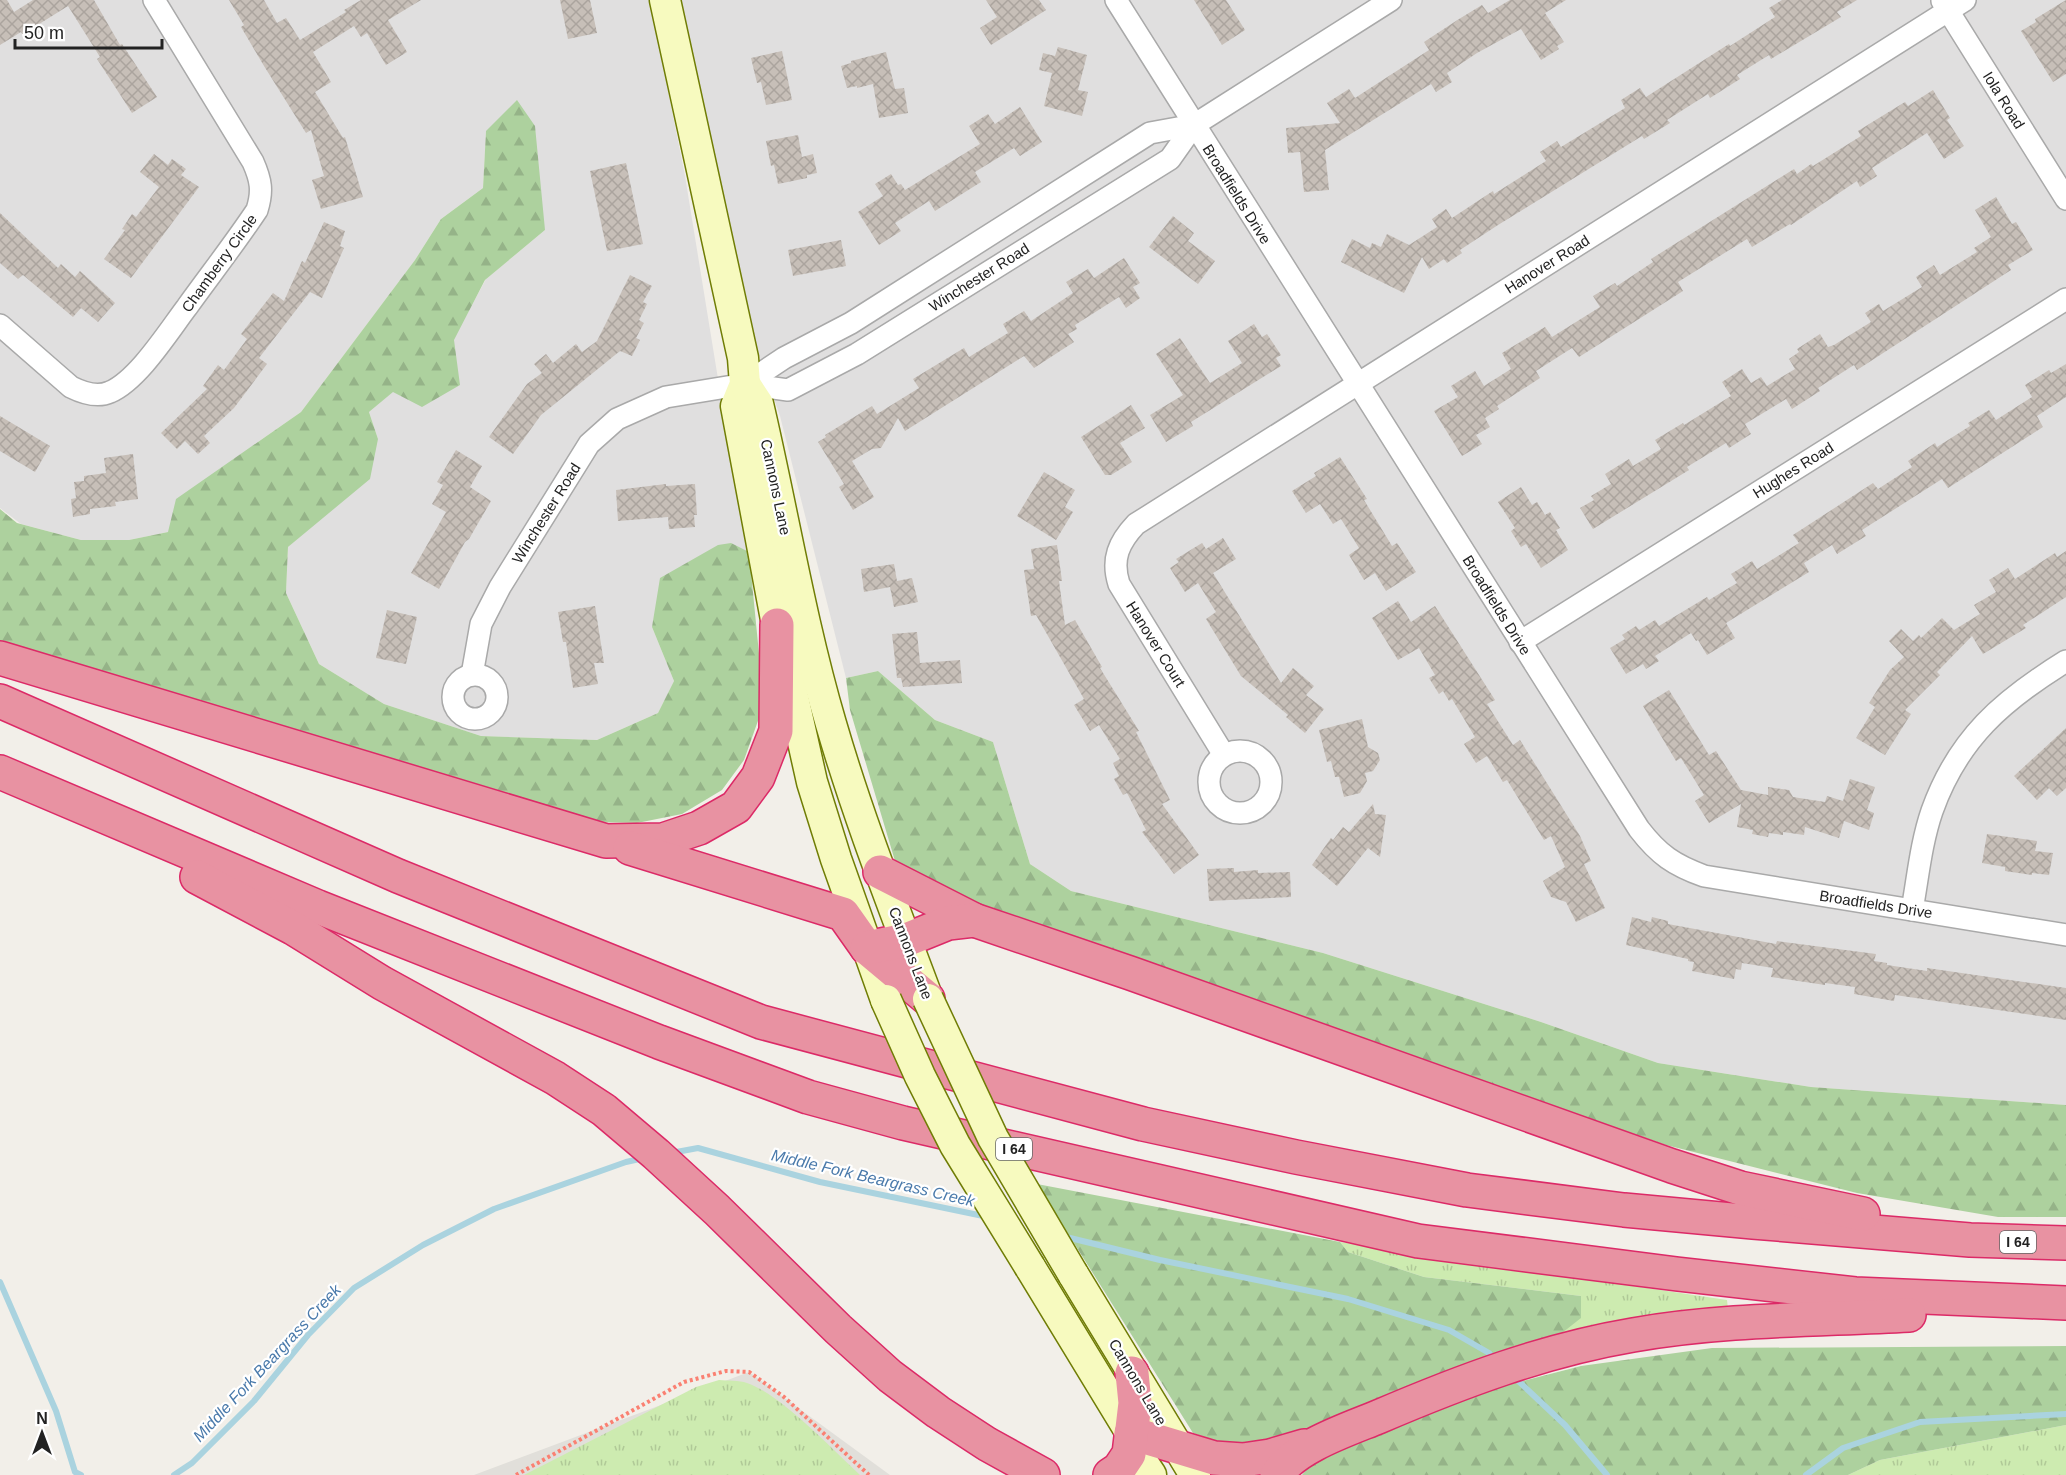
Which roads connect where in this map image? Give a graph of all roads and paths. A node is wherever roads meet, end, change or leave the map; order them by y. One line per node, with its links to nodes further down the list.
1 (154, 0): 13 (street, Chamberry Circle)
2 (665, 0): 14 (main road, Cannons Lane)
3 (1116, 0): 6 (street, Broadfields Drive)
4 (1391, 0): 6 (street, Winchester Road)
5 (1952, 4): 7 (street, Iola Road); 15 (street, Hanover Road)
6 (1194, 125): 8 (street, Winchester Road); 9 (street, Winchester Road); 15 (street, Broadfields Drive)
7 (2066, 199)
8 (1017, 217): 9 (street); 10 (street, Winchester Road)
9 (1035, 242): 12 (street, Winchester Road)
10 (898, 293): 12 (street); 14 (street, Winchester Road)
11 (2066, 299): 18 (street, Hughes Road)
12 (915, 317): 14 (street, Winchester Road)
13 (0, 325)
14 (745, 384): 17 (main road, Cannons Lane); 21 (street, Winchester Road)
15 (1357, 384): 16 (street, Hanover Road); 18 (street, Broadfields Drive)
16 (1131, 530): 23 (street, Hanover Court)
17 (785, 619): 25 (highway); 26 (main road, Cannons Lane); 31 (main road, Cannons Lane)
18 (1520, 642): 27 (street, Broadfields Drive)
19 (0, 658): 25 (highway)
20 (2066, 661): 27 (street)
21 (472, 675)
22 (0, 701): 33 (highway, I 64)
23 (1224, 755)
24 (8, 775): 35 (highway, I 64); 42 (highway)
25 (606, 841): 31 (highway)
26 (880, 872): 28 (highway); 30 (main road, Cannons Lane)
27 (1912, 910): 29 (street, Broadfields Drive)
28 (974, 920): 30 (highway); 33 (highway)
29 (2066, 935)
30 (906, 940): 31 (highway); 32 (main road, Cannons Lane)
31 (867, 948): 32 (highway); 37 (main road, Cannons Lane, bridge)
32 (928, 999): 36 (main road, Cannons Lane, bridge)
33 (1970, 1240): 34 (highway, I 64)
34 (2066, 1243)
35 (2066, 1306): 38 (highway)
36 (1132, 1373): 37 (highway); 39 (main road, Cannons Lane)
37 (1131, 1433): 39 (highway); 43 (highway); 44 (main road, Cannons Lane)
38 (1318, 1442): 39 (highway); 46 (highway)
39 (1176, 1445): 45 (main road, Cannons Lane)
40 (516, 1475): 41 (path)
41 (870, 1475)
42 (1043, 1475)
43 (1110, 1475)
44 (1151, 1475)
45 (1195, 1475)
46 (1277, 1475)

